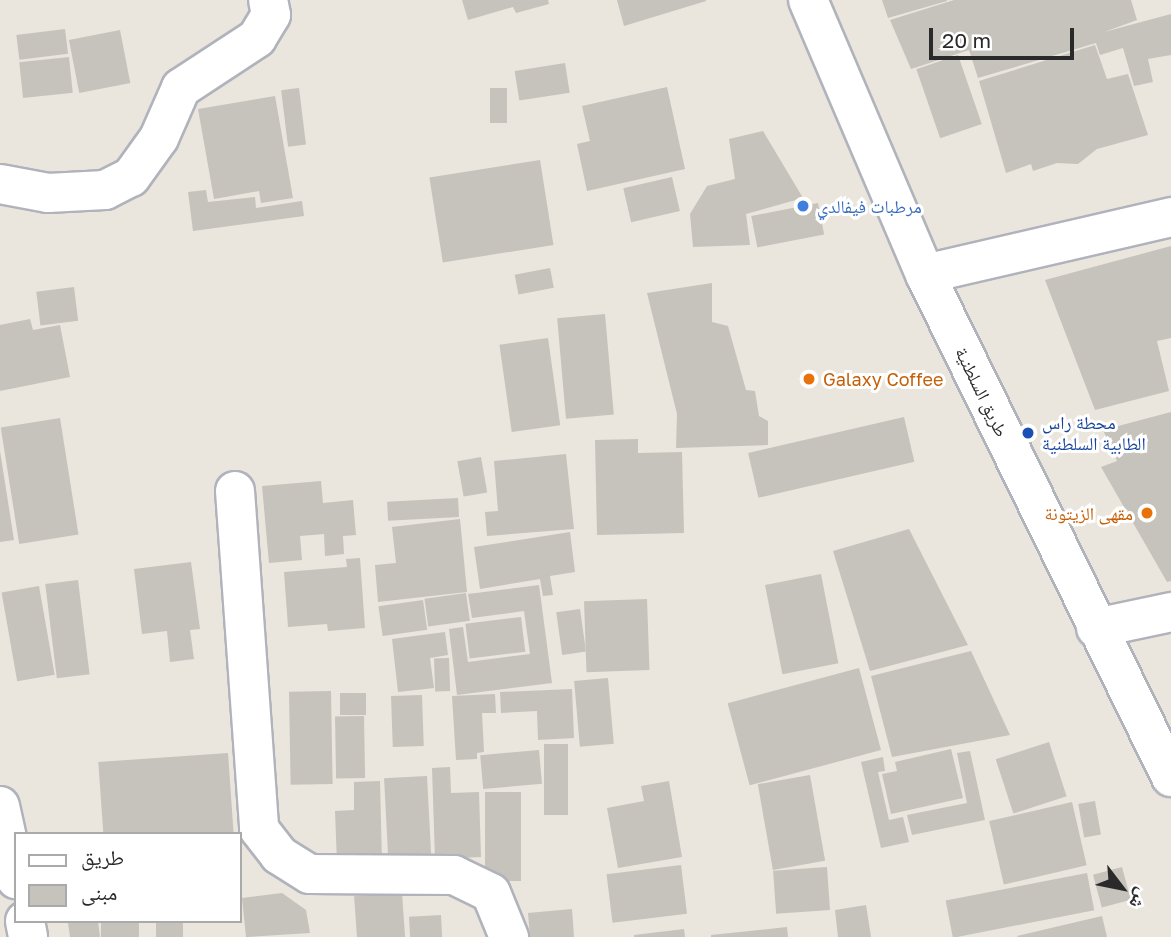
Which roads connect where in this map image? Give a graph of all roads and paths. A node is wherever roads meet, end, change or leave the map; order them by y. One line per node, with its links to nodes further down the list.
1 (268, 0): 3 (street)
2 (808, 0): 5 (street, طريق السلطنية)
3 (0, 184)
4 (1171, 217): 5 (street)
5 (925, 274): 8 (street, طريق السلطنية)
6 (235, 491): 12 (street)
7 (1171, 612): 8 (street)
8 (1097, 628): 9 (street, طريق السلطنية)
9 (1171, 777)
10 (0, 806): 11 (street)
11 (14, 870)
12 (509, 937)

